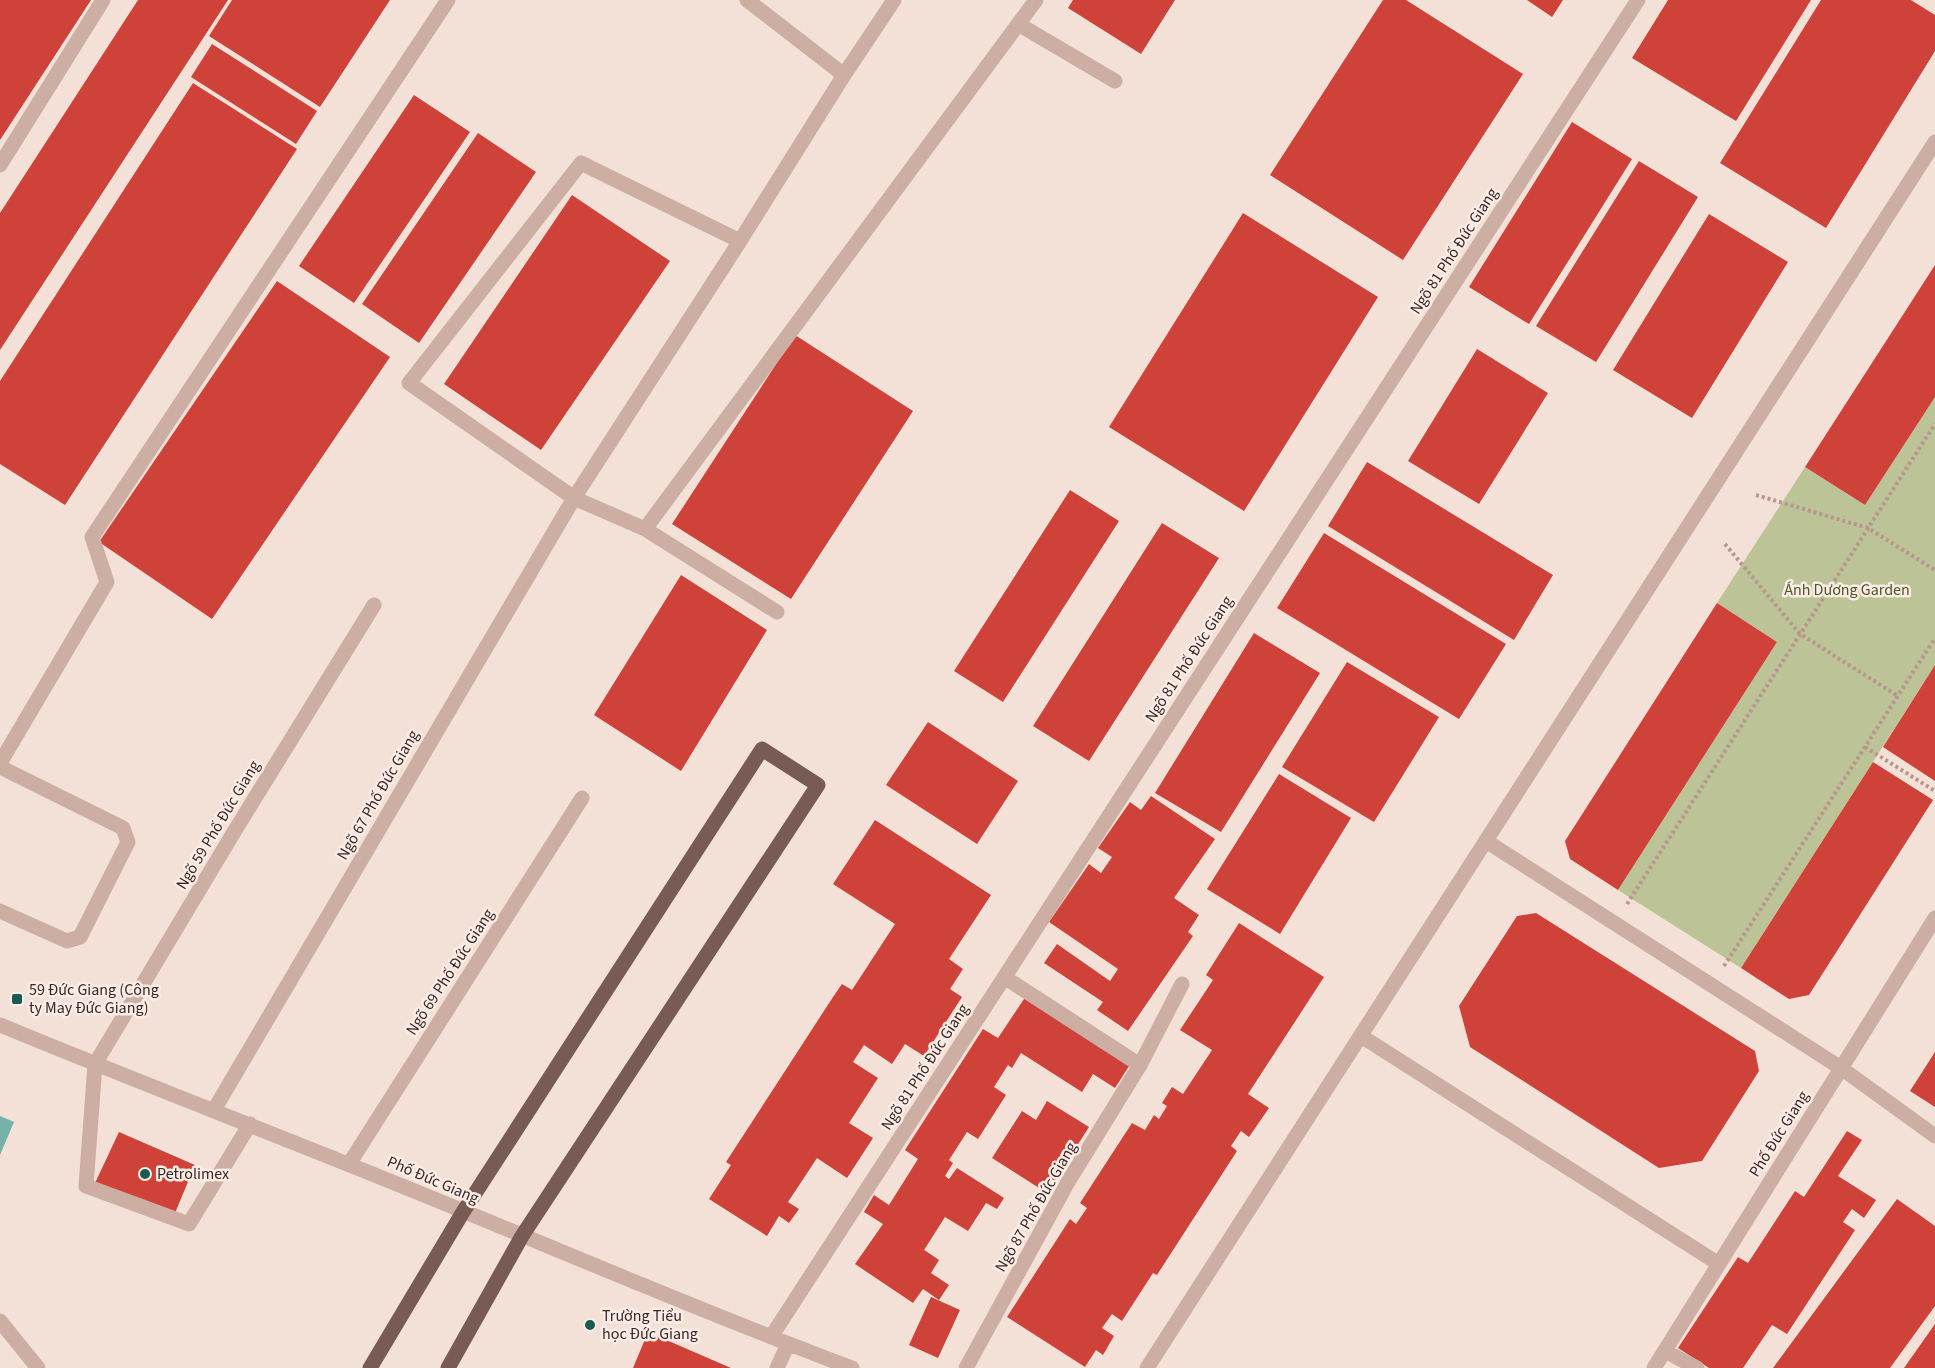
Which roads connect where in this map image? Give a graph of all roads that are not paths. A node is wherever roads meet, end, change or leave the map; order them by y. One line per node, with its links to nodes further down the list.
1 (103, 0): 12 (street)
2 (448, 0): 18 (street)
3 (747, 0): 8 (street)
4 (894, 0): 8 (street, Ngõ 67 Phố Đức Giang)
5 (1036, 0): 7 (street)
6 (1638, 0): 23 (street, Ngõ 81 Phố Đức Giang)
7 (1018, 24): 9 (street); 15 (street)
8 (844, 75): 13 (street, Ngõ 67 Phố Đức Giang)
9 (1115, 81)
10 (1935, 142): 11 (street)
11 (1931, 159): 20 (street)
12 (0, 165)
13 (740, 241): 14 (street, Ngõ 67 Phố Đức Giang); 14 (street)
14 (574, 498): 15 (street); 30 (street, Ngõ 67 Phố Đức Giang)
15 (645, 529): 17 (street)
16 (374, 605): 27 (street, Ngõ 59 Phố Đức Giang)
17 (777, 612)
18 (0, 765): 21 (street)
19 (582, 798): 33 (street, Ngõ 69 Phố Đức Giang)
20 (1486, 841): 26 (street); 29 (street)
21 (0, 911)
22 (1935, 918): 29 (street, Phố Đức Giang)
23 (1004, 977): 28 (street); 38 (street, Ngõ 81 Phố Đức Giang)
24 (1182, 984): 28 (street, Ngõ 87 Phố Đức Giang)
25 (0, 1025): 27 (street, Phố Đức Giang)
26 (1361, 1036): 36 (street); 47 (street)
27 (95, 1064): 30 (street, Phố Đức Giang); 31 (street)
28 (1140, 1065): 46 (street, Ngõ 87 Phố Đức Giang)
29 (1841, 1068): 32 (street); 36 (street, Phố Đức Giang)
30 (214, 1110): 31 (street, Phố Đức Giang)
31 (249, 1124): 33 (street, Phố Đức Giang)
32 (1935, 1136)
33 (349, 1164): 34 (street, Phố Đức Giang)
34 (463, 1212): 35 (street, Phố Đức Giang); 35 (main road); 42 (main road)
35 (522, 1236): 38 (street, Phố Đức Giang); 43 (main road)
36 (1719, 1264): 40 (street, Phố Đức Giang)
37 (0, 1321): 41 (street)
38 (771, 1337): 39 (street, Phố Đức Giang)
39 (788, 1344): 44 (street); 45 (street, Phố Đức Giang)
40 (1665, 1351): 48 (street, Phố Đức Giang); 49 (street)
41 (38, 1368)
42 (370, 1368)
43 (448, 1368)
44 (777, 1368)
45 (852, 1368)
46 (966, 1368)
47 (1148, 1368)
48 (1654, 1368)
49 (1697, 1368)

